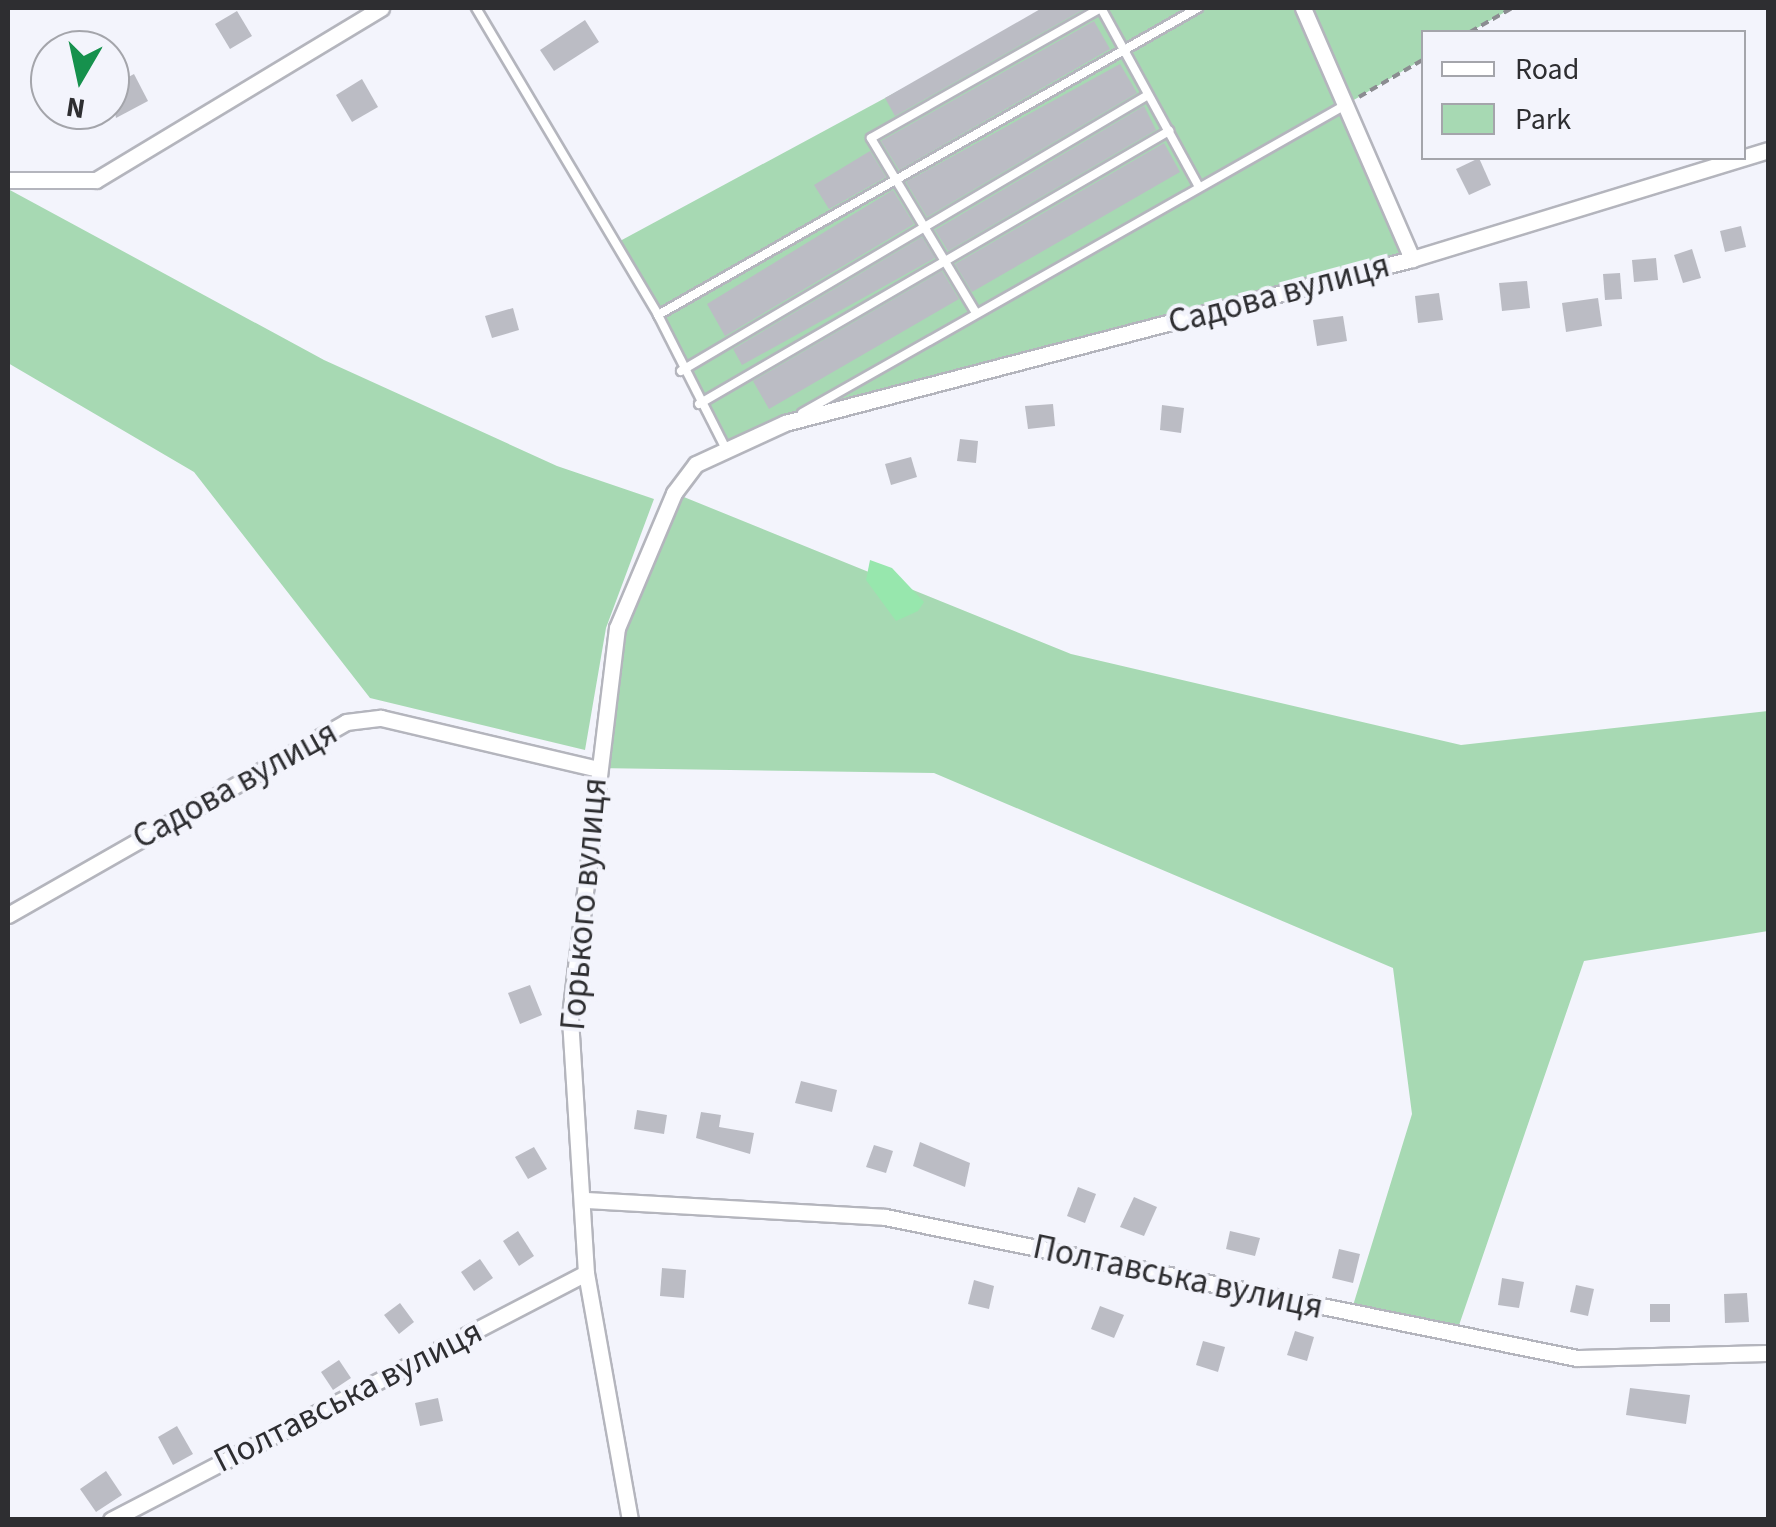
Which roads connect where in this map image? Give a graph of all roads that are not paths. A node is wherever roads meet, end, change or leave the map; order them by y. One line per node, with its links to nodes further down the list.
1 (381, 8): 11 (street)
2 (476, 8): 18 (lane)
3 (1101, 8): 6 (lane); 12 (lane)
4 (1198, 8): 6 (lane)
5 (1303, 8): 8 (street)
6 (1125, 52): 7 (lane); 12 (lane)
7 (1148, 95): 9 (lane); 14 (lane)
8 (1342, 107): 13 (lane); 15 (street)
9 (1169, 131): 13 (lane); 16 (lane)
10 (1735, 160): 15 (street, Садова вулиця)
11 (8, 180)
12 (900, 182): 14 (lane); 18 (lane)
13 (1199, 187): 17 (lane)
14 (926, 229): 16 (lane); 19 (lane)
15 (1412, 259): 21 (street, Садова вулиця)
16 (943, 262): 17 (lane); 20 (lane)
17 (976, 314): 21 (lane)
18 (658, 316): 19 (lane)
19 (681, 371): 20 (lane)
20 (699, 404): 22 (lane)
21 (786, 423): 22 (street, Горького вулиця)
22 (725, 447): 23 (street, Горького вулиця)
23 (594, 768): 24 (street, Садова вулиця); 25 (street, Горького вулиця)
24 (8, 915)
25 (585, 1200): 26 (street, Горького вулиця); 27 (street, Полтавська вулиця)
26 (586, 1274): 28 (street, Полтавська вулиця); 29 (street, Горького вулиця)
27 (1768, 1353)
28 (111, 1520)
29 (630, 1520)

